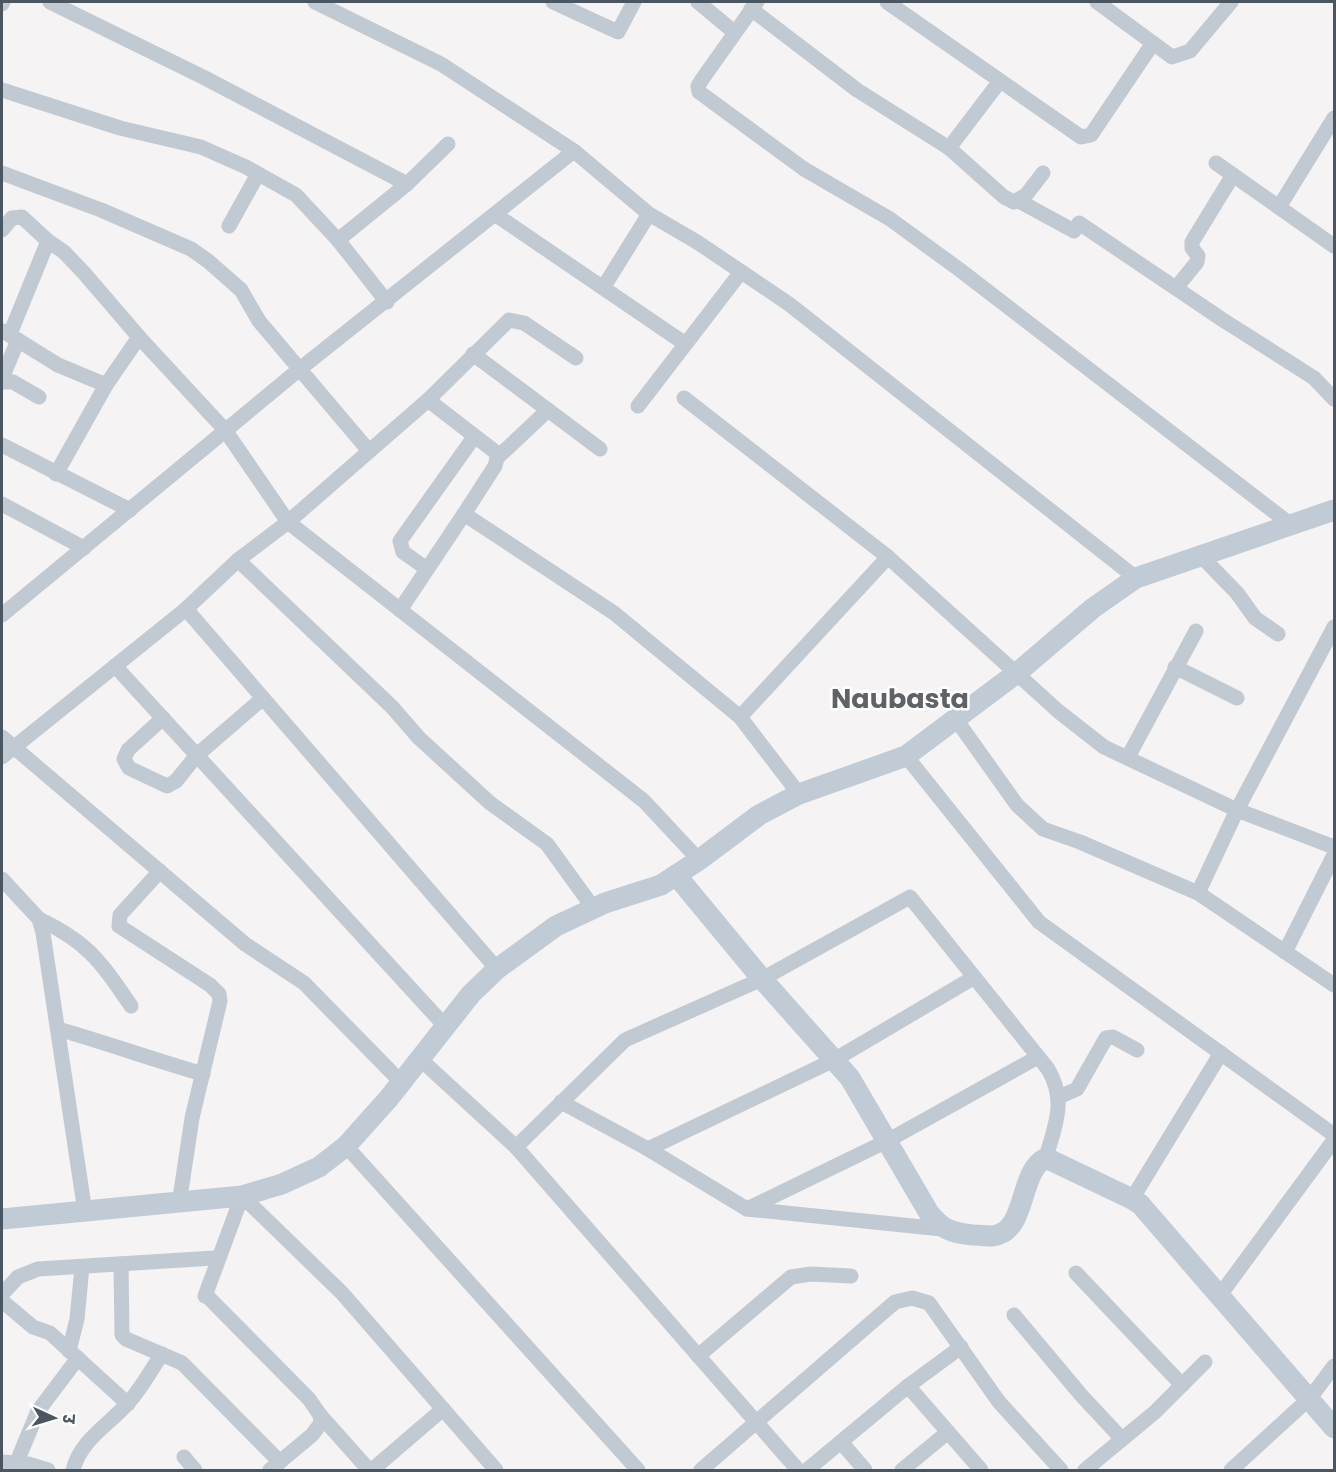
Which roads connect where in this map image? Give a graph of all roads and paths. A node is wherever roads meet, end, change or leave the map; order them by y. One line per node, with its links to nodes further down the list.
1 (50, 2): 23 (street)
2 (315, 2): 17 (street)
3 (553, 2): 4 (street)
4 (634, 2)
5 (698, 2): 10 (street)
6 (886, 2): 12 (street)
7 (1097, 2): 11 (street)
8 (1231, 2): 11 (street)
9 (754, 5): 10 (street); 16 (street)
10 (734, 32): 63 (street)
11 (1154, 43): 12 (street)
12 (1000, 81): 16 (street)
13 (2, 90): 21 (street)
14 (1335, 118): 25 (street)
15 (448, 144): 23 (street)
16 (949, 147): 24 (street)
17 (574, 151): 26 (street); 27 (street)
18 (1216, 163): 22 (street)
19 (2, 173): 42 (street)
20 (1043, 173): 24 (street)
21 (258, 174): 28 (street); 30 (street)
22 (1233, 175): 25 (street); 35 (street)
23 (407, 183): 30 (street)
24 (1019, 201): 35 (street)
25 (1279, 207): 32 (street)
26 (649, 214): 33 (street); 34 (street)
27 (496, 215): 34 (street); 36 (street)
28 (229, 226)
29 (2, 230): 31 (street)
30 (338, 240): 36 (street)
31 (48, 241): 37 (street); 38 (street)
32 (1335, 246)
33 (741, 272): 39 (street); 69 (street)
34 (603, 288): 39 (street)
35 (1176, 288): 47 (street)
36 (387, 302): 42 (street)
37 (10, 335): 43 (street); 44 (street)
38 (139, 337): 44 (street); 51 (street)
39 (684, 343): 49 (street)
40 (473, 354): 41 (street); 48 (street); 50 (street)
41 (576, 358)
42 (301, 368): 51 (street); 55 (street)
43 (2, 380): 45 (street)
44 (106, 385): 57 (street)
45 (39, 397)
46 (684, 398): 65 (street)
47 (1335, 399)
48 (428, 400): 52 (street); 55 (street)
49 (638, 406)
50 (548, 410): 54 (street); 56 (street)
51 (225, 430): 59 (street); 62 (street)
52 (474, 437): 56 (street); 68 (street)
53 (2, 444): 57 (street)
54 (600, 449)
55 (369, 451): 62 (street)
56 (498, 457): 61 (street)
57 (56, 474): 59 (street)
58 (2, 504): 64 (street)
59 (130, 510): 64 (street)
60 (1335, 510): 63 (street)
61 (464, 514): 68 (street); 81 (street)
62 (288, 522): 67 (street); 71 (street)
63 (1290, 524): 66 (street)
64 (84, 548): 72 (street)
65 (888, 557): 78 (street); 81 (street)
66 (1202, 557): 69 (street); 75 (street)
67 (238, 560): 70 (street); 99 (street)
68 (427, 569): 71 (street)
69 (1136, 578): 78 (street)
70 (186, 609): 76 (street); 79 (street)
71 (400, 610): 94 (street)
72 (2, 614)
73 (1335, 627): 91 (street)
74 (1196, 632): 77 (street)
75 (1278, 634)
76 (115, 666): 82 (street); 85 (street)
77 (1176, 667): 80 (street); 88 (street)
78 (1018, 672): 83 (street); 88 (street)
79 (263, 698): 86 (street); 102 (street)
80 (1237, 698)
81 (740, 717): 90 (street)
82 (163, 718): 86 (street); 86 (street)
83 (955, 718): 87 (street); 98 (street)
84 (2, 737): 85 (street)
85 (15, 747): 89 (street); 95 (street)
86 (197, 755): 107 (street)
87 (906, 756): 90 (street); 110 (street)
88 (1128, 757): 91 (street)
89 (2, 758)
90 (799, 794): 94 (street)
91 (1237, 810): 92 (street); 98 (street)
92 (1335, 847)
93 (1335, 855): 101 (street)
94 (699, 860): 96 (street)
95 (160, 871): 114 (street); 115 (street)
96 (676, 874): 99 (street); 104 (street)
97 (2, 879): 100 (street)
98 (1197, 894): 101 (street)
99 (594, 909): 102 (street)
100 (39, 919): 106 (street); 108 (street)
101 (1285, 952): 105 (street)
102 (497, 969): 107 (street)
103 (973, 978): 104 (street); 111 (street); 113 (street)
104 (762, 979): 113 (street); 117 (street)
105 (1335, 985)
106 (131, 1006)
107 (444, 1024): 112 (street)
108 (58, 1029): 114 (street); 129 (street)
109 (1137, 1050): 116 (street)
110 (1221, 1053): 118 (street); 126 (street)
111 (1038, 1057): 116 (street); 120 (street)
112 (419, 1058): 115 (street); 122 (street)
113 (834, 1060): 120 (street); 123 (street)
114 (203, 1074): 127 (street)
115 (400, 1082): 121 (street)
116 (1059, 1097): 124 (street)
117 (561, 1102): 122 (street); 123 (street)
118 (1335, 1135)
119 (1335, 1140): 138 (street)
120 (887, 1141): 128 (street); 131 (street)
121 (346, 1146): 125 (street); 166 (street)
122 (516, 1147): 144 (street)
123 (648, 1149): 128 (street)
124 (1046, 1158): 126 (street); 131 (street)
125 (242, 1196): 127 (street); 151 (street); 152 (street)
126 (1132, 1198): 138 (street)
127 (179, 1204): 129 (street)
128 (747, 1209): 131 (street)
129 (85, 1212): 130 (street)
130 (2, 1219)
131 (942, 1229)
132 (214, 1258): 133 (street)
133 (121, 1264): 134 (street); 143 (street)
134 (82, 1267): 137 (street); 142 (street)
135 (1076, 1273): 147 (street)
136 (851, 1276): 144 (street)
137 (2, 1294)
138 (1220, 1295): 149 (street)
139 (2, 1301): 142 (street)
140 (1014, 1315): 156 (street)
141 (961, 1347): 148 (street); 153 (street); 173 (street)
142 (74, 1354): 150 (street); 159 (street)
143 (162, 1354): 150 (street); 160 (street)
144 (698, 1356): 153 (street)
145 (1205, 1362): 147 (street)
146 (1335, 1366): 149 (street)
147 (1182, 1385): 156 (street)
148 (908, 1386): 155 (street); 157 (street)
149 (1310, 1398): 154 (street); 175 (street)
150 (128, 1404): 162 (street)
151 (443, 1409): 164 (street); 165 (street)
152 (320, 1414): 160 (street); 164 (street)
153 (757, 1423): 167 (street); 168 (street)
154 (1335, 1428)
155 (948, 1432): 171 (street); 172 (street)
156 (1122, 1439): 174 (street)
157 (841, 1442): 169 (street); 170 (street)
158 (184, 1457): 163 (street)
159 (6, 1464): 161 (street)
160 (275, 1466)
161 (48, 1470)
162 (73, 1470)
163 (195, 1470)
164 (370, 1470)
165 (496, 1470)
166 (638, 1470)
167 (701, 1470)
168 (798, 1470)
169 (807, 1470)
170 (865, 1470)
171 (902, 1470)
172 (981, 1470)
173 (1061, 1470)
174 (1085, 1470)
175 (1231, 1470)

